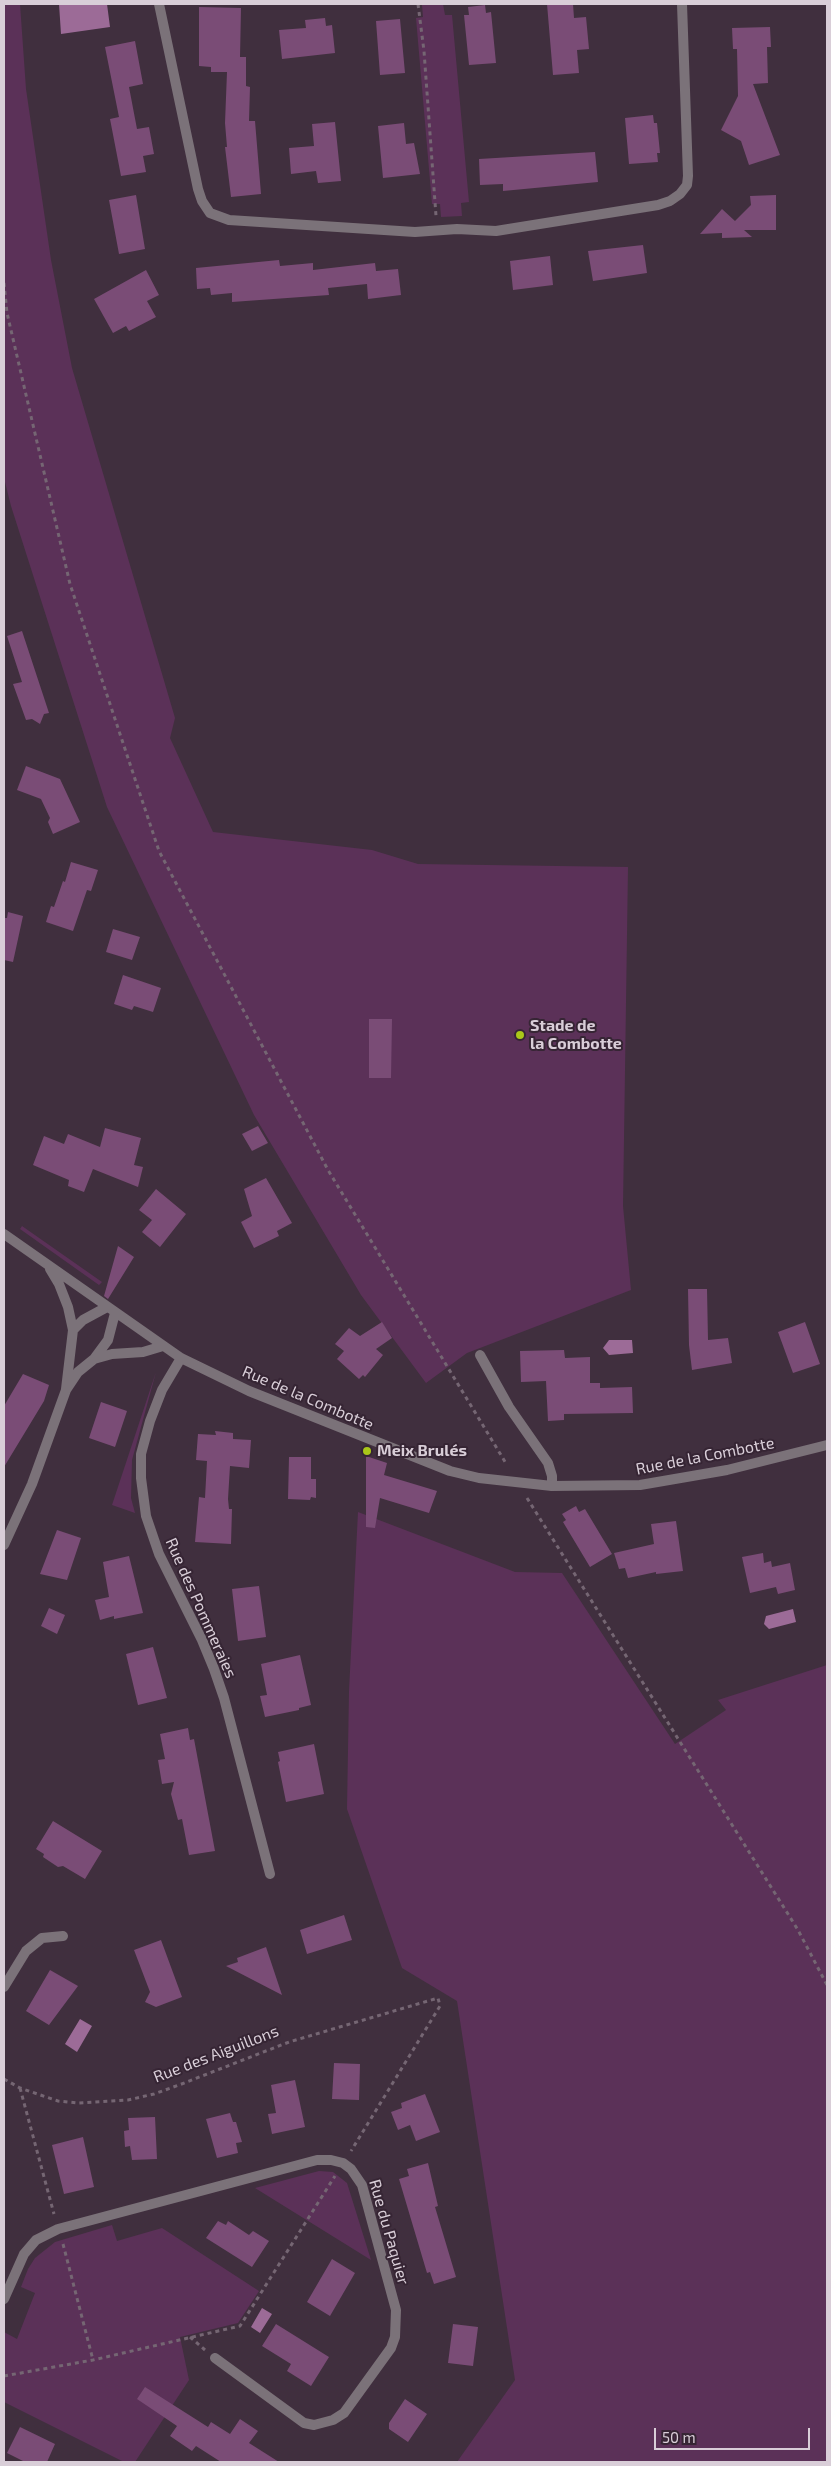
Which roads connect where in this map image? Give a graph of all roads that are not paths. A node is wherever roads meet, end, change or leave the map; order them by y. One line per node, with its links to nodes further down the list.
1 (159, 4): 2 (street)
2 (682, 4)
3 (4, 1234): 4 (street, Rue de la Combotte)
4 (48, 1265): 5 (street, Rue de la Combotte); 6 (street)
5 (111, 1310): 6 (street); 7 (street, Rue de la Combotte); 10 (street)
6 (73, 1330): 11 (street)
7 (163, 1346): 9 (street, Rue de la Combotte); 10 (street)
8 (480, 1355): 13 (street)
9 (180, 1358): 13 (street, Rue de la Combotte); 15 (street, Rue des Pommeraies)
10 (94, 1359): 11 (street)
11 (66, 1390): 14 (street)
12 (827, 1445): 13 (street, Rue de la Combotte)
13 (552, 1486)
14 (4, 1545)
15 (270, 1874)
16 (64, 1936): 17 (street)
17 (4, 1987)
18 (4, 2299): 19 (street, Rue du Paquier)
19 (215, 2358)

